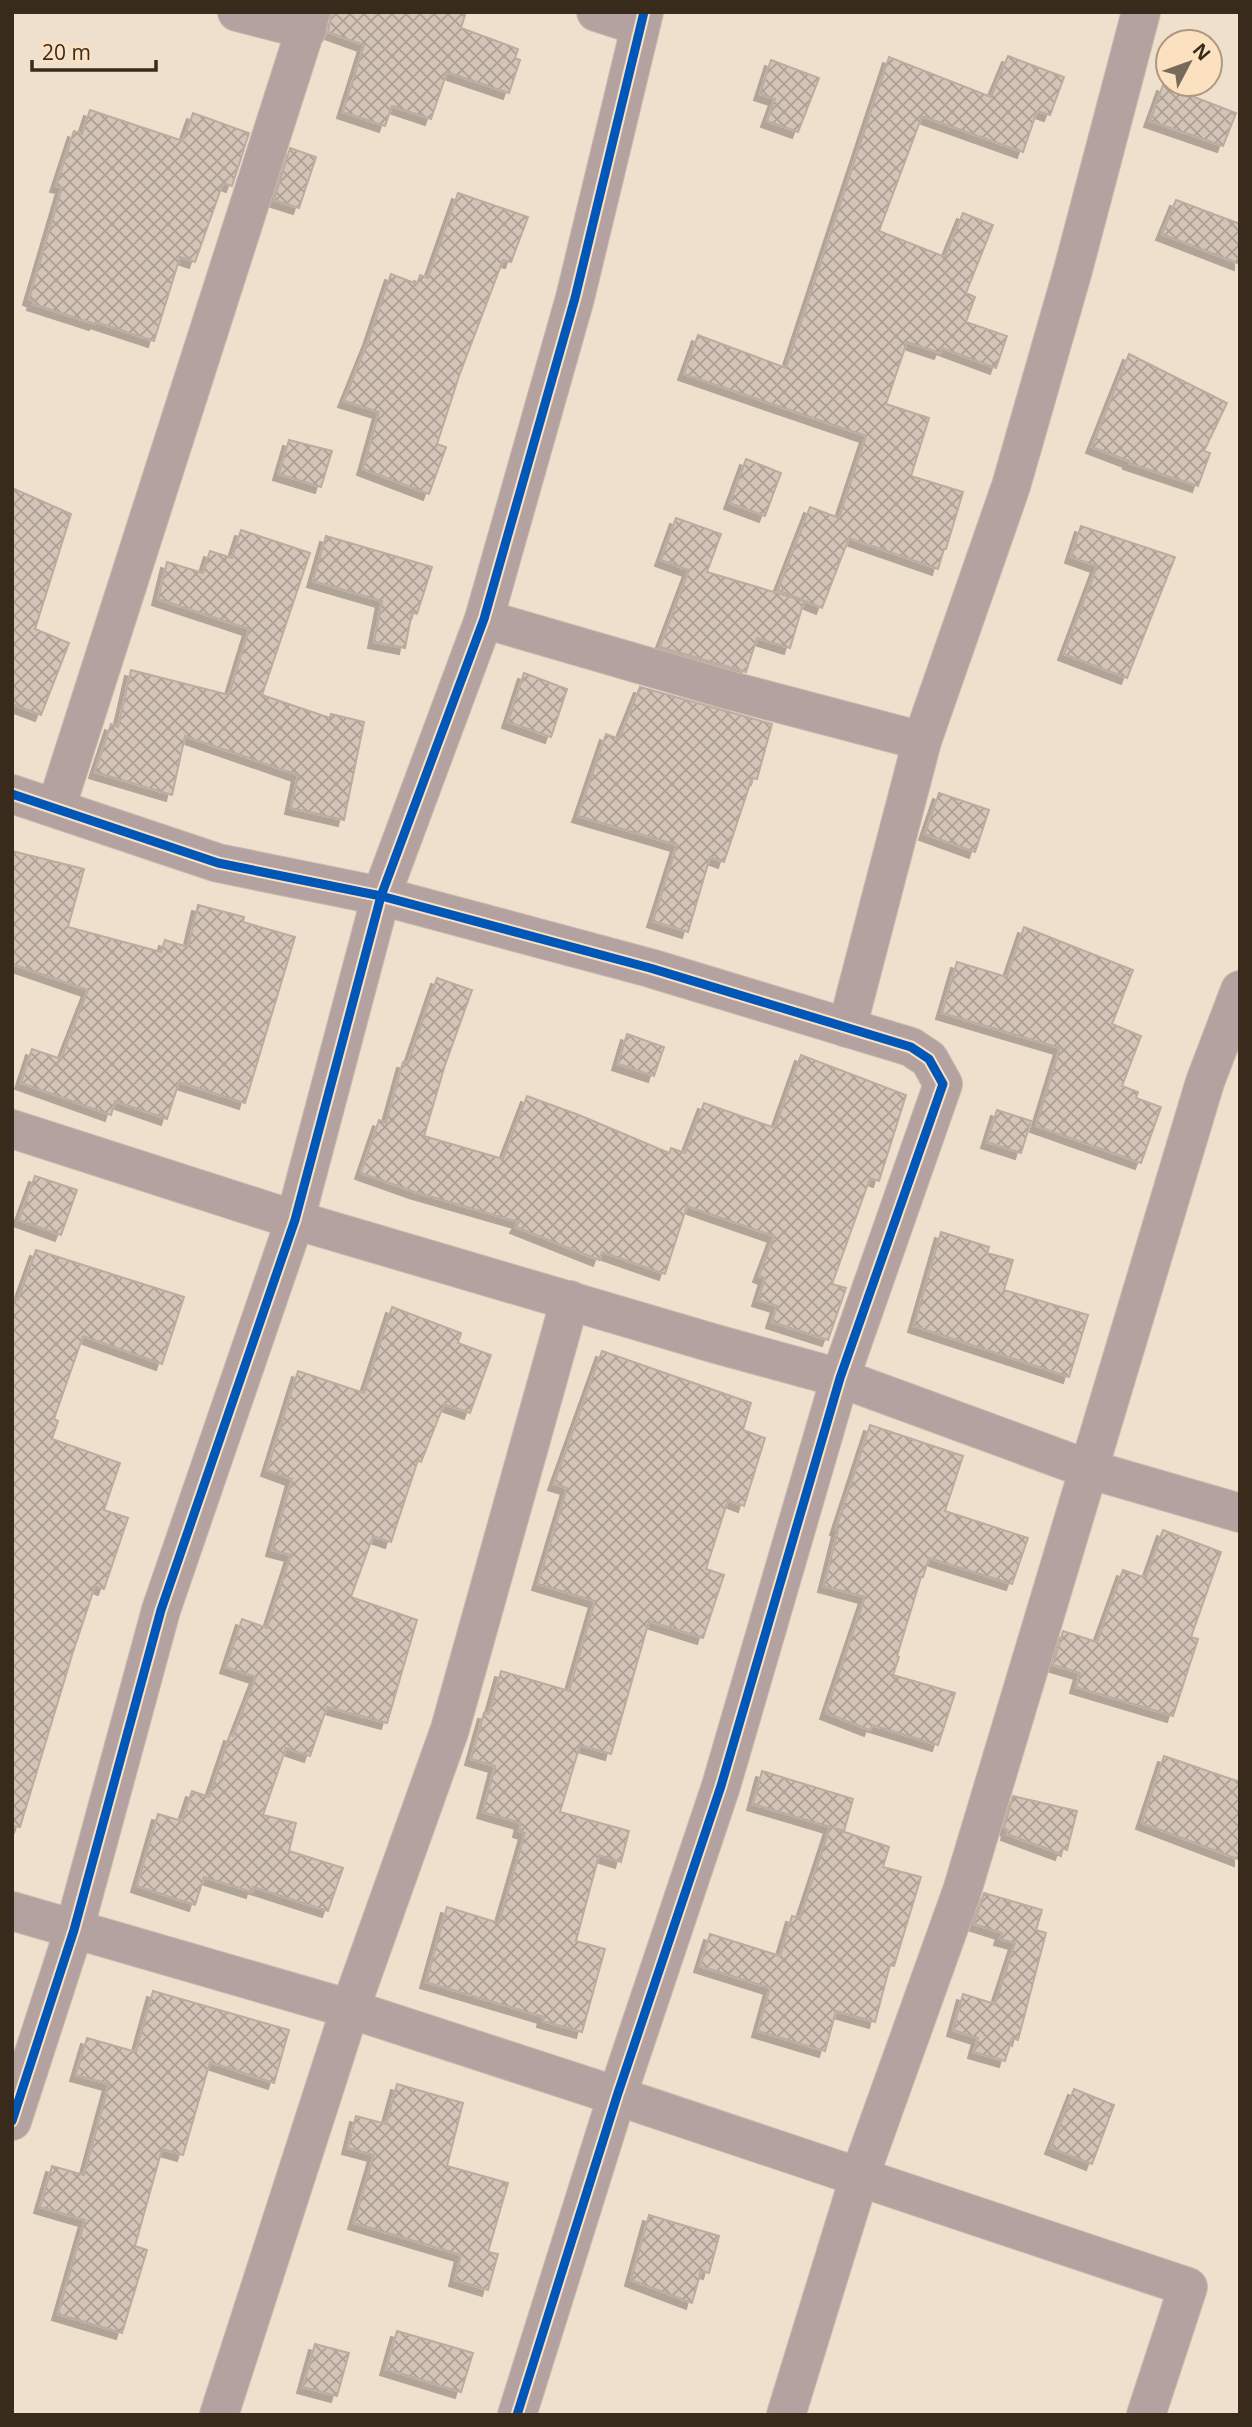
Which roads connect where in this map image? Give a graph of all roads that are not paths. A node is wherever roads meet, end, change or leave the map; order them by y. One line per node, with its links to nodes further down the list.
1 (237, 12): 5 (street)
2 (596, 12): 4 (street)
3 (1141, 12): 7 (street)
4 (641, 19): 6 (street)
5 (309, 21): 9 (street)
6 (484, 619): 7 (street); 10 (street)
7 (922, 741): 12 (street)
8 (12, 794): 9 (street)
9 (57, 808): 10 (street)
10 (381, 896): 12 (street); 14 (street)
11 (1240, 990): 17 (street)
12 (847, 1028): 16 (street)
13 (16, 1139): 14 (street)
14 (295, 1220): 15 (street); 20 (street)
15 (570, 1300): 16 (street); 21 (street)
16 (840, 1378): 17 (street); 22 (street)
17 (1088, 1469): 18 (street); 24 (street)
18 (1240, 1513)
19 (12, 1912): 20 (street)
20 (74, 1930): 21 (street); 23 (street)
21 (350, 2009): 22 (street); 25 (street)
22 (617, 2096): 24 (street); 26 (street)
23 (12, 2121)
24 (859, 2178): 27 (street); 28 (street)
25 (219, 2415)
26 (517, 2415)
27 (786, 2415)
28 (1146, 2415)

